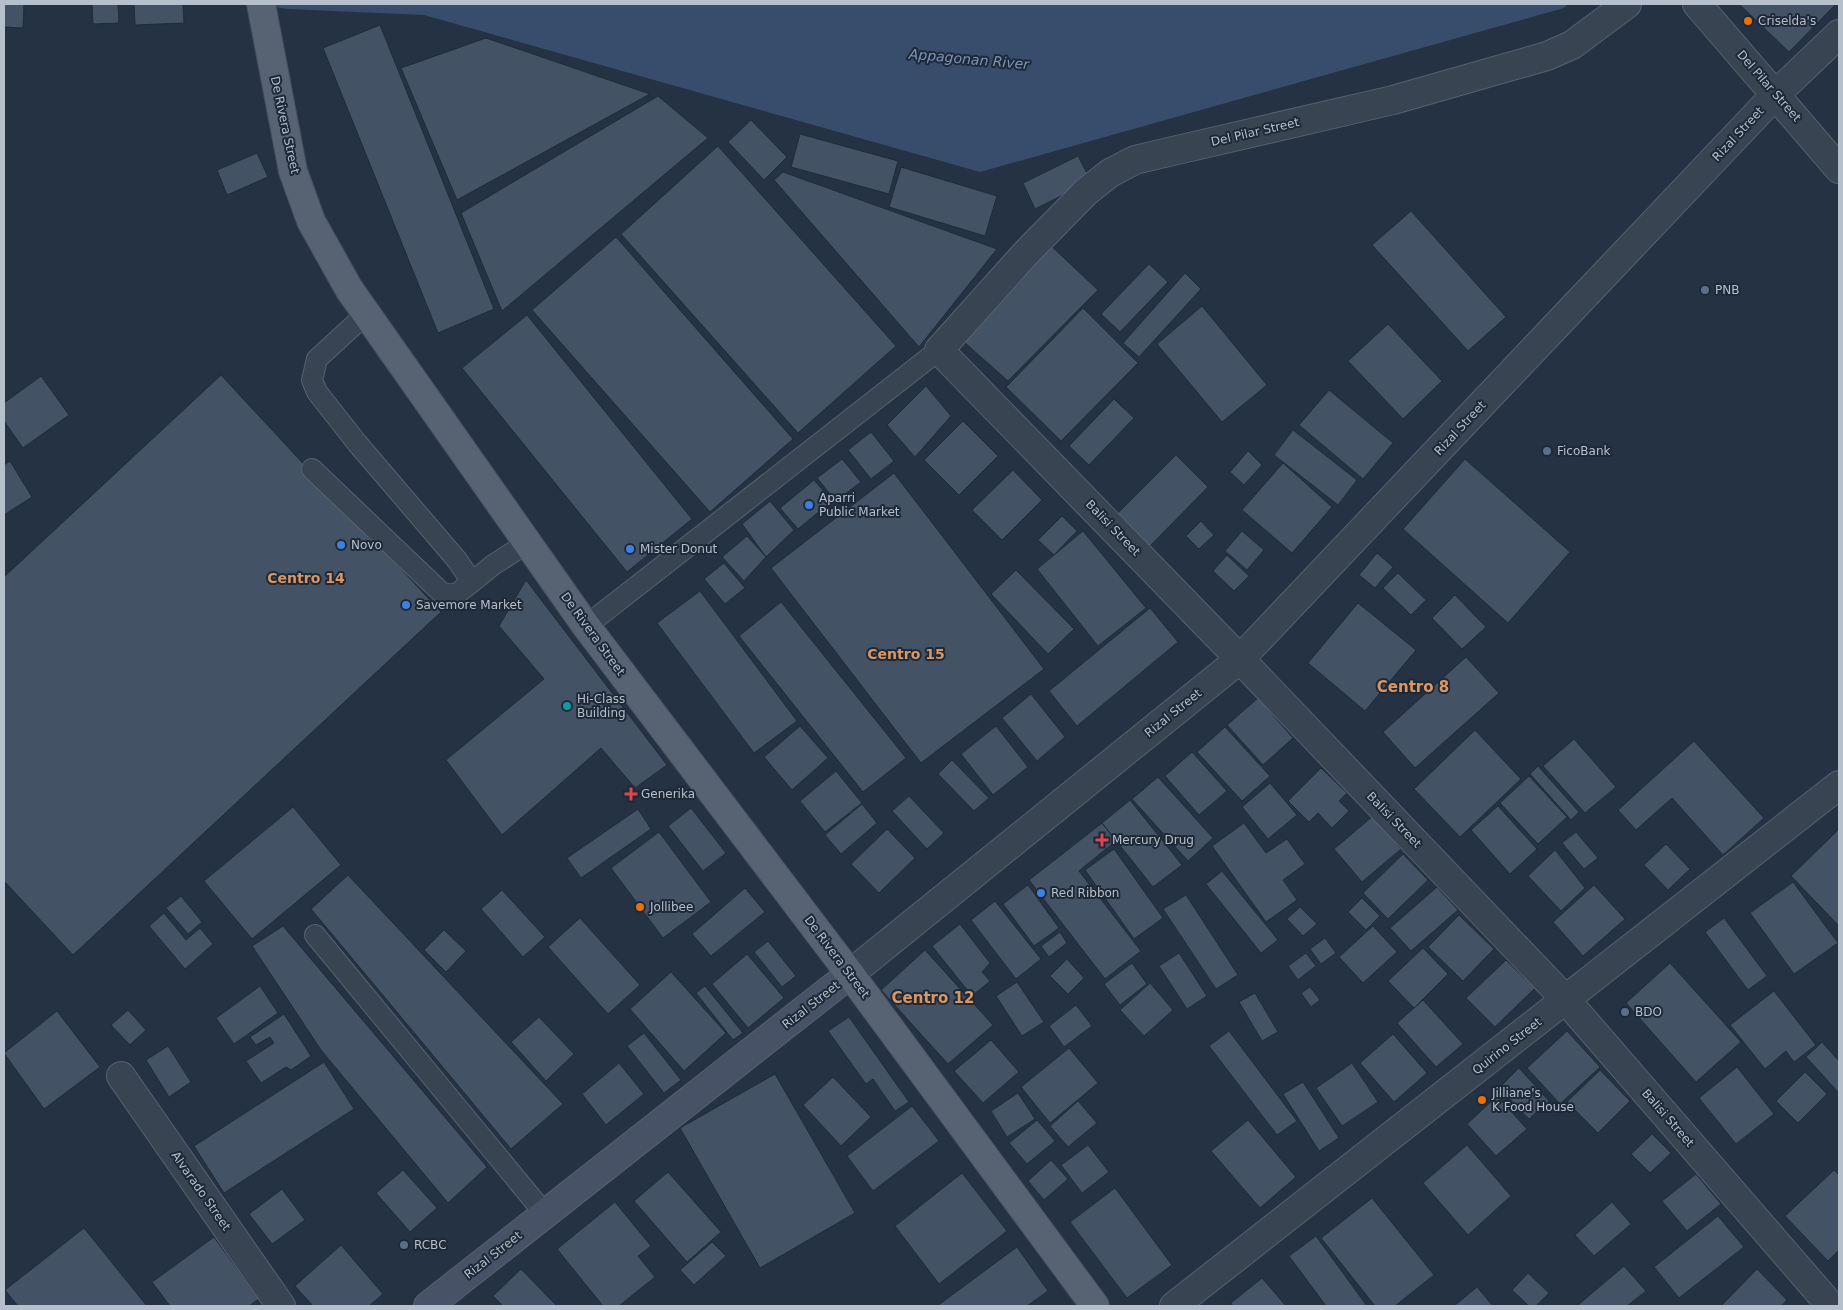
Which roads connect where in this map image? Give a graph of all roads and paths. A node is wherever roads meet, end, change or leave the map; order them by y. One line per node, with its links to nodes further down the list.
1 (1627, 4): 8 (street, Del Pilar Street)
2 (1697, 4): 5 (street, Del Pilar Street)
3 (261, 6): 7 (main road, De Rivera Street)
4 (1839, 34): 5 (street, Rizal Street)
5 (1776, 94): 6 (street, Del Pilar Street); 13 (street, Rizal Street)
6 (1839, 169)
7 (366, 314): 10 (main road, De Rivera Street); 11 (lane)
8 (939, 350): 12 (lane); 13 (street, Balisi Street)
9 (312, 469): 11 (lane)
10 (527, 543): 11 (lane); 12 (main road, De Rivera Street)
11 (472, 582)
12 (586, 626): 16 (main road, De Rivera Street)
13 (1240, 659): 16 (street, Rizal Street); 17 (street, Balisi Street)
14 (1839, 785): 17 (street, Quirino Street)
15 (315, 935): 19 (lane)
16 (850, 974): 19 (main road, Rizal Street); 22 (main road, De Rivera Street)
17 (1566, 1000): 23 (street, Quirino Street); 24 (street, Balisi Street)
18 (121, 1076): 20 (street, Alvarado Street)
19 (545, 1214): 21 (main road, Rizal Street)
20 (282, 1306)
21 (428, 1306)
22 (1096, 1306)
23 (1174, 1306)
24 (1830, 1306)

